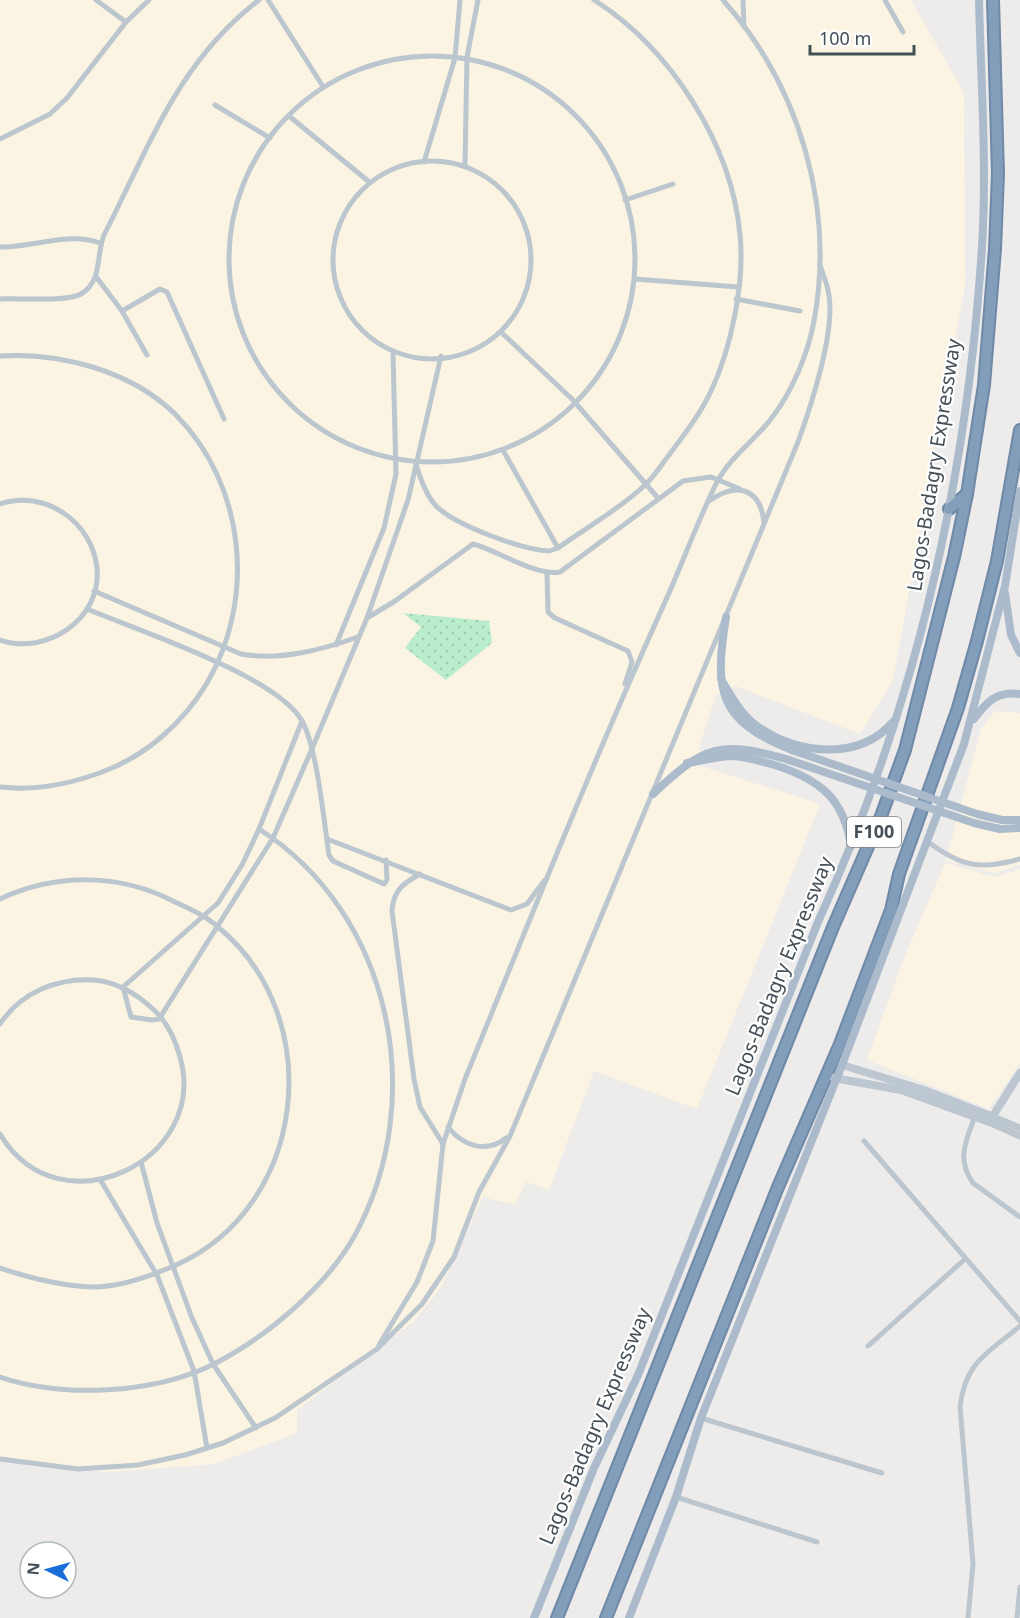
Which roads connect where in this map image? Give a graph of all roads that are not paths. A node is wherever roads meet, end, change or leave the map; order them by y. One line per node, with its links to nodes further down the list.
1 (96, 0): 15 (street)
2 (149, 0): 15 (street)
3 (259, 0): 30 (street)
4 (268, 0): 20 (street)
5 (460, 0): 19 (street)
6 (478, 0): 18 (street)
7 (594, 0): 35 (street)
8 (723, 0): 14 (street)
9 (731, 0): 14 (street)
10 (743, 0): 16 (street)
11 (885, 0): 17 (street)
12 (979, 0): 59 (main road, Lagos-Badagry Expressway)
13 (993, 0): 55 (highway, Lagos-Badagry Expressway / F100)
14 (732, 9): 16 (street)
15 (126, 22): 24 (street)
16 (744, 29): 32 (street)
17 (903, 32)
18 (467, 57): 19 (street); 26 (street); 29 (street)
19 (454, 58): 20 (street); 25 (street)
20 (322, 85): 22 (street)
21 (215, 105): 23 (street)
22 (289, 116): 23 (street); 27 (street)
23 (270, 138): 49 (street)
24 (0, 140)
25 (424, 162): 26 (street); 27 (street)
26 (465, 165): 40 (street)
27 (368, 181): 41 (street)
28 (673, 184): 29 (street)
29 (625, 200): 34 (street)
30 (100, 243): 31 (street); 33 (street)
31 (0, 247)
32 (819, 264): 51 (street); 60 (street)
33 (97, 278): 36 (street); 38 (street)
34 (635, 279): 35 (street); 45 (street)
35 (738, 287): 37 (street)
36 (0, 299)
37 (736, 299): 39 (street); 52 (street)
38 (122, 311): 42 (street); 46 (street)
39 (800, 311)
40 (502, 333): 44 (street); 45 (street)
41 (393, 354): 44 (street); 49 (street)
42 (147, 355)
43 (0, 356): 71 (street)
44 (441, 356): 50 (street)
45 (577, 405): 48 (street); 52 (street)
46 (224, 418)
47 (1020, 430): 137 (highway, F100)
48 (504, 452): 50 (street); 61 (street)
49 (394, 459): 50 (street); 70 (street)
50 (415, 462): 61 (street); 67 (street)
51 (719, 479): 53 (street); 56 (street); 57 (street)
52 (646, 483): 56 (street); 61 (street)
53 (740, 489): 57 (street); 60 (street)
54 (1020, 491): 63 (main road)
55 (967, 494): 59 (highway); 136 (highway, Lagos-Badagry Expressway / F100)
56 (658, 498): 62 (street)
57 (709, 502): 76 (street)
58 (0, 504): 64 (street)
59 (949, 508): 77 (main road, Lagos-Badagry Expressway)
60 (764, 523): 66 (street)
61 (558, 548)
62 (548, 573): 67 (street); 76 (street)
63 (1005, 586): 72 (main road); 79 (main road)
64 (94, 591): 65 (street); 71 (street)
65 (87, 609): 69 (street); 73 (street)
66 (726, 617): 74 (main road); 83 (street)
67 (367, 618): 68 (street)
68 (358, 637): 70 (street); 80 (street)
69 (0, 640)
70 (336, 645): 71 (street)
71 (225, 647): 73 (street)
72 (1020, 653)
73 (218, 663): 78 (street); 82 (street)
74 (721, 679): 77 (main road); 84 (main road, bridge)
75 (1020, 694): 79 (main road)
76 (622, 697): 93 (street)
77 (897, 718): 90 (main road, Lagos-Badagry Expressway)
78 (302, 721): 80 (street); 86 (street)
79 (970, 724): 89 (main road)
80 (311, 751): 87 (street); 88 (street)
81 (687, 763): 83 (main road); 85 (main road, bridge); 90 (main road)
82 (0, 787)
83 (653, 794): 109 (street)
84 (1020, 820)
85 (1020, 828)
86 (259, 829): 87 (street); 96 (street)
87 (273, 838): 97 (street); 124 (street)
88 (327, 839): 92 (street); 92 (street)
89 (928, 842): 91 (street); 101 (main road)
90 (851, 849): 135 (main road, Lagos-Badagry Expressway)
91 (1020, 859)
92 (386, 860): 94 (street)
93 (549, 873): 94 (street); 106 (street)
94 (420, 874): 112 (street)
95 (0, 899): 96 (street)
96 (202, 916): 97 (street); 98 (street)
97 (219, 927): 99 (street); 117 (street)
98 (123, 987): 99 (street); 99 (street); 100 (street)
99 (161, 1016): 113 (street)
100 (0, 1024)
101 (842, 1065): 103 (main road); 104 (main road)
102 (1020, 1073): 105 (main road)
103 (834, 1078): 104 (main road); 127 (main road)
104 (976, 1114): 105 (main road); 115 (street)
105 (990, 1119): 107 (street); 110 (street)
106 (448, 1127): 109 (street); 112 (street)
107 (1020, 1128)
108 (0, 1134): 114 (street)
109 (510, 1136): 123 (street)
110 (1020, 1136)
111 (864, 1141): 116 (street)
112 (442, 1144): 123 (street)
113 (141, 1162): 114 (street); 117 (street)
114 (101, 1181): 119 (street)
115 (1020, 1217)
116 (965, 1259): 120 (street); 122 (street)
117 (175, 1265): 119 (street); 124 (street)
118 (0, 1268): 119 (street)
119 (157, 1275): 125 (street)
120 (1020, 1321)
121 (1020, 1326): 139 (street)
122 (868, 1346)
123 (377, 1349): 128 (street)
124 (213, 1364): 125 (street); 128 (street)
125 (194, 1371): 126 (street); 129 (street)
126 (0, 1377)
127 (701, 1418): 131 (street); 132 (main road)
128 (256, 1428): 129 (street)
129 (207, 1448): 130 (street)
130 (0, 1459)
131 (882, 1473)
132 (676, 1497): 133 (street); 138 (main road)
133 (817, 1542)
134 (1020, 1587): 140 (street)
135 (534, 1618)
136 (556, 1618)
137 (606, 1618)
138 (629, 1618)
139 (968, 1618)
140 (1017, 1618)

